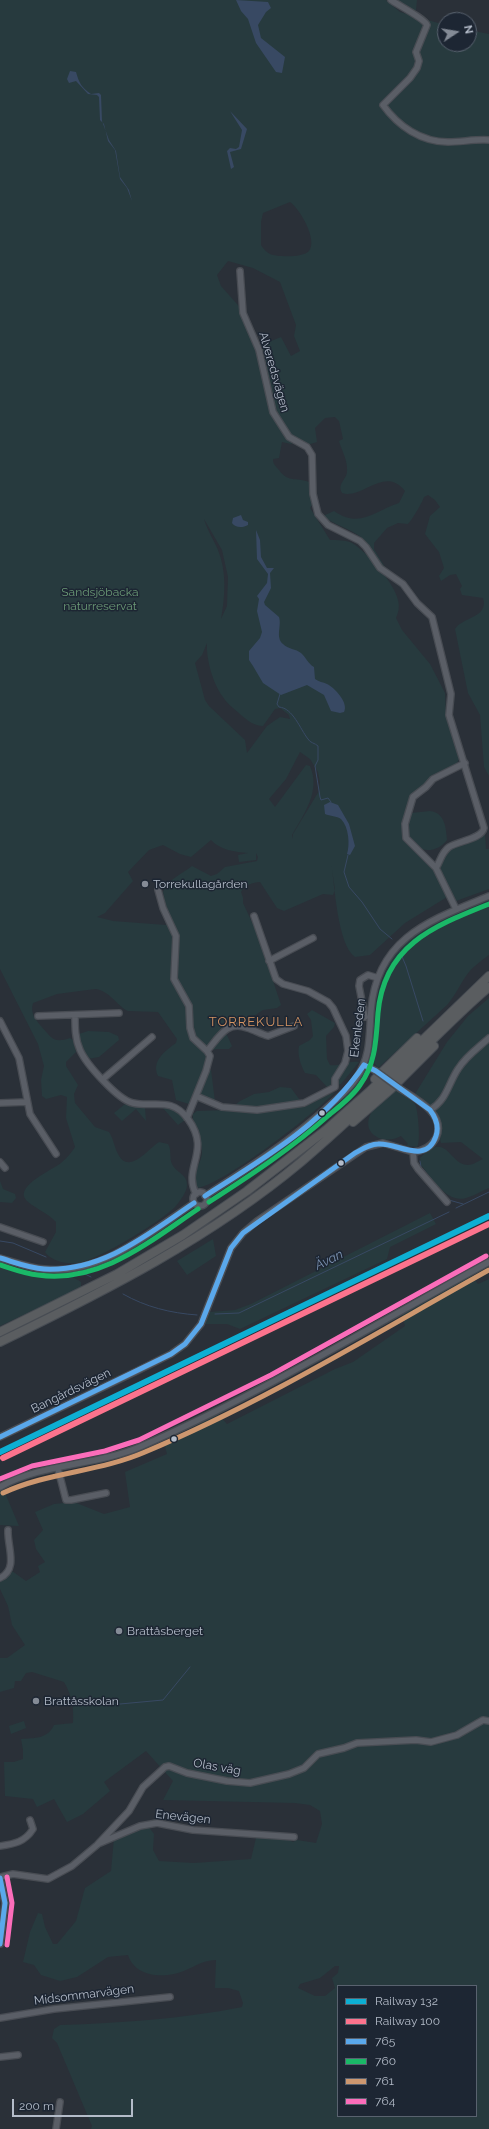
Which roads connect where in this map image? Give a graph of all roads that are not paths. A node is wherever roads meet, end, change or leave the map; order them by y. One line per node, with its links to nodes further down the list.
1 (390, 0): 2 (street)
2 (489, 140)
3 (240, 271): 4 (street, Alveredsvägen)
4 (466, 763): 5 (street, Alveredsvägen); 5 (street)
5 (436, 868): 8 (street)
6 (158, 890): 23 (street)
7 (489, 896): 8 (street, Ekenleden)
8 (456, 909): 13 (street, Ekenleden)
9 (254, 916): 11 (street)
10 (313, 938): 11 (street)
11 (269, 961): 26 (street)
12 (489, 976): 43 (highway)
13 (378, 978): 18 (street); 24 (street, Ekenleden)
14 (489, 987): 44 (highway)
15 (118, 1013): 16 (street)
16 (75, 1015): 17 (street); 25 (street)
17 (38, 1016)
18 (365, 1017)
19 (1, 1023): 27 (street)
20 (294, 1026): 23 (street)
21 (152, 1037): 25 (street)
22 (489, 1038): 29 (street)
23 (207, 1051): 26 (street)
24 (364, 1065): 29 (street, bridge); 36 (street, Ekenleden)
25 (104, 1079): 30 (street)
26 (196, 1096): 30 (street)
27 (27, 1102): 28 (street); 32 (street)
28 (0, 1103)
29 (430, 1110): 31 (street)
30 (187, 1118): 35 (street)
31 (413, 1152): 37 (street); 45 (street, Bangårdsvägen)
32 (56, 1154)
33 (0, 1162): 34 (street)
34 (5, 1168)
35 (196, 1194): 36 (street); 38 (street)
36 (205, 1196): 38 (street, Ekenleden)
37 (447, 1202)
38 (194, 1203): 41 (street, Ekenleden)
39 (0, 1227): 40 (street)
40 (42, 1242)
41 (0, 1258)
42 (489, 1262): 46 (street)
43 (0, 1332)
44 (0, 1342)
45 (0, 1437)
46 (58, 1468): 47 (street); 48 (street)
47 (0, 1486)
48 (106, 1493)
49 (8, 1530): 50 (street)
50 (0, 1578)
51 (489, 1721): 54 (street, Olas väg)
52 (30, 1820): 55 (street)
53 (294, 1837): 54 (street, Enevägen)
54 (97, 1845): 56 (street, Olas väg)
55 (0, 1846)
56 (0, 1878): 57 (street)
57 (0, 1944)
58 (170, 1997): 59 (street, Midsommarvägen)
59 (0, 2018)
60 (18, 2055): 61 (street)
61 (0, 2057)
62 (60, 2102): 63 (street)
63 (56, 2129)

